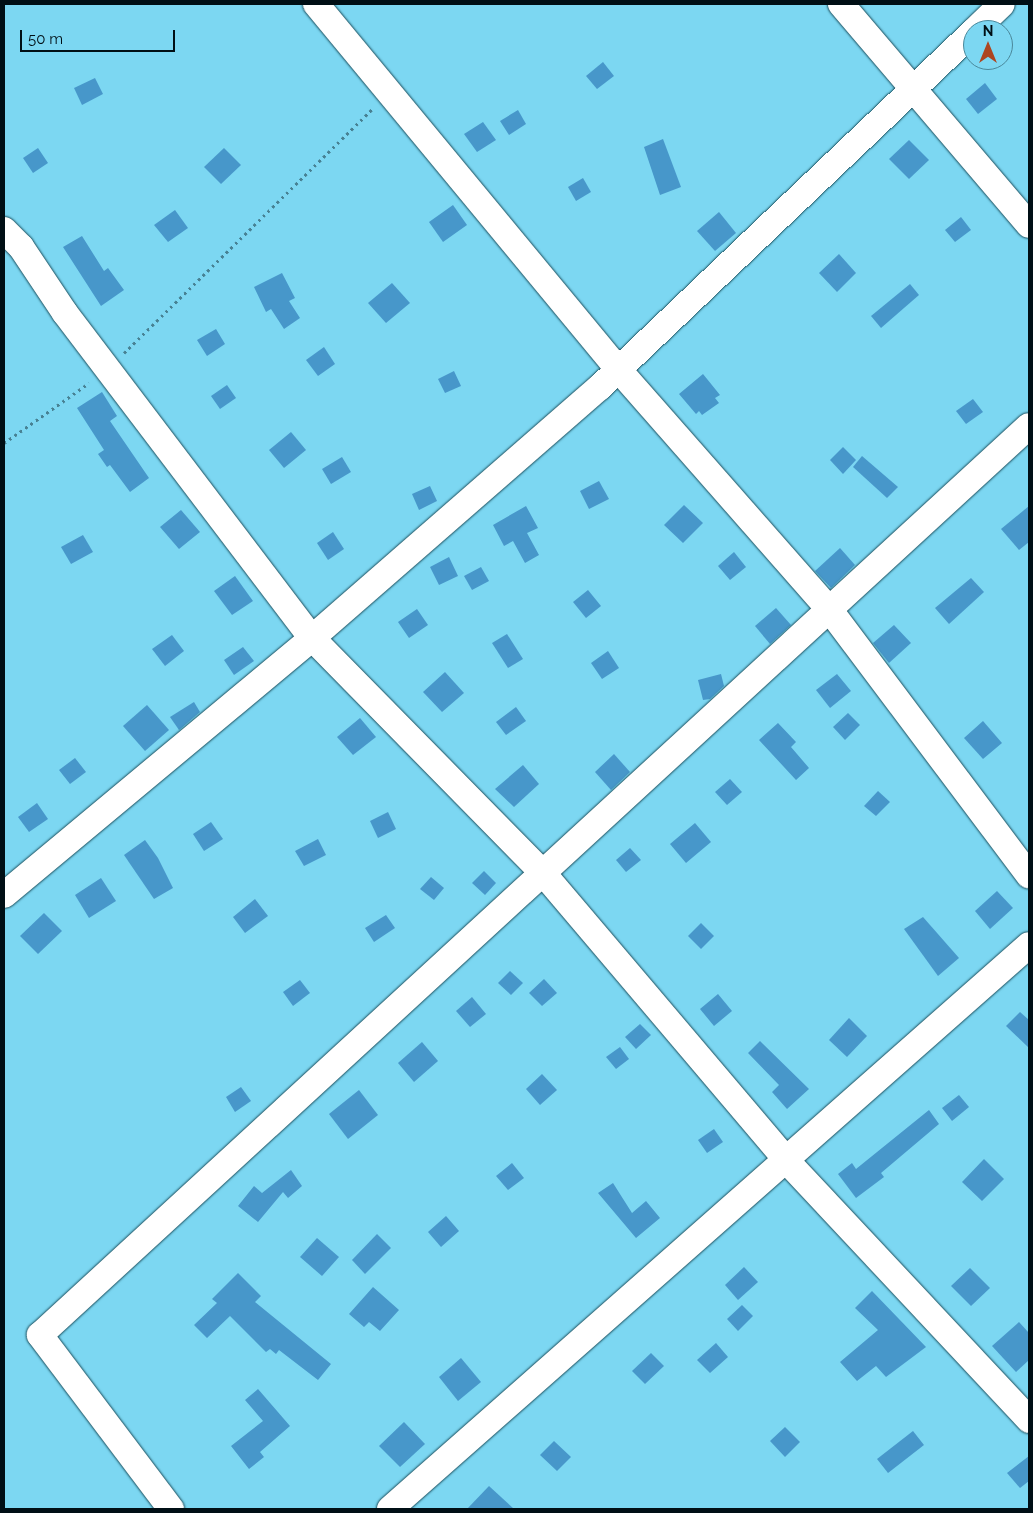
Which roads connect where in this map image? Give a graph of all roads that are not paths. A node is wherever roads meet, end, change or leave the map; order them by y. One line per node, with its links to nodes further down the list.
1 (316, 4): 9 (street)
2 (840, 4): 6 (street)
3 (1002, 4): 4 (street)
4 (985, 20)
5 (963, 42): 6 (street)
6 (912, 91): 7 (street); 9 (street)
7 (1029, 225)
8 (4, 230): 12 (street)
9 (618, 369): 11 (street); 12 (street)
10 (1029, 426): 11 (street)
11 (829, 610): 13 (street); 14 (street)
12 (312, 638): 13 (street); 15 (street)
13 (543, 873): 17 (street); 19 (street)
14 (1029, 875)
15 (4, 895)
16 (1029, 945): 17 (street)
17 (786, 1160): 18 (street); 20 (street)
18 (1029, 1420)
19 (171, 1509)
20 (390, 1509)

